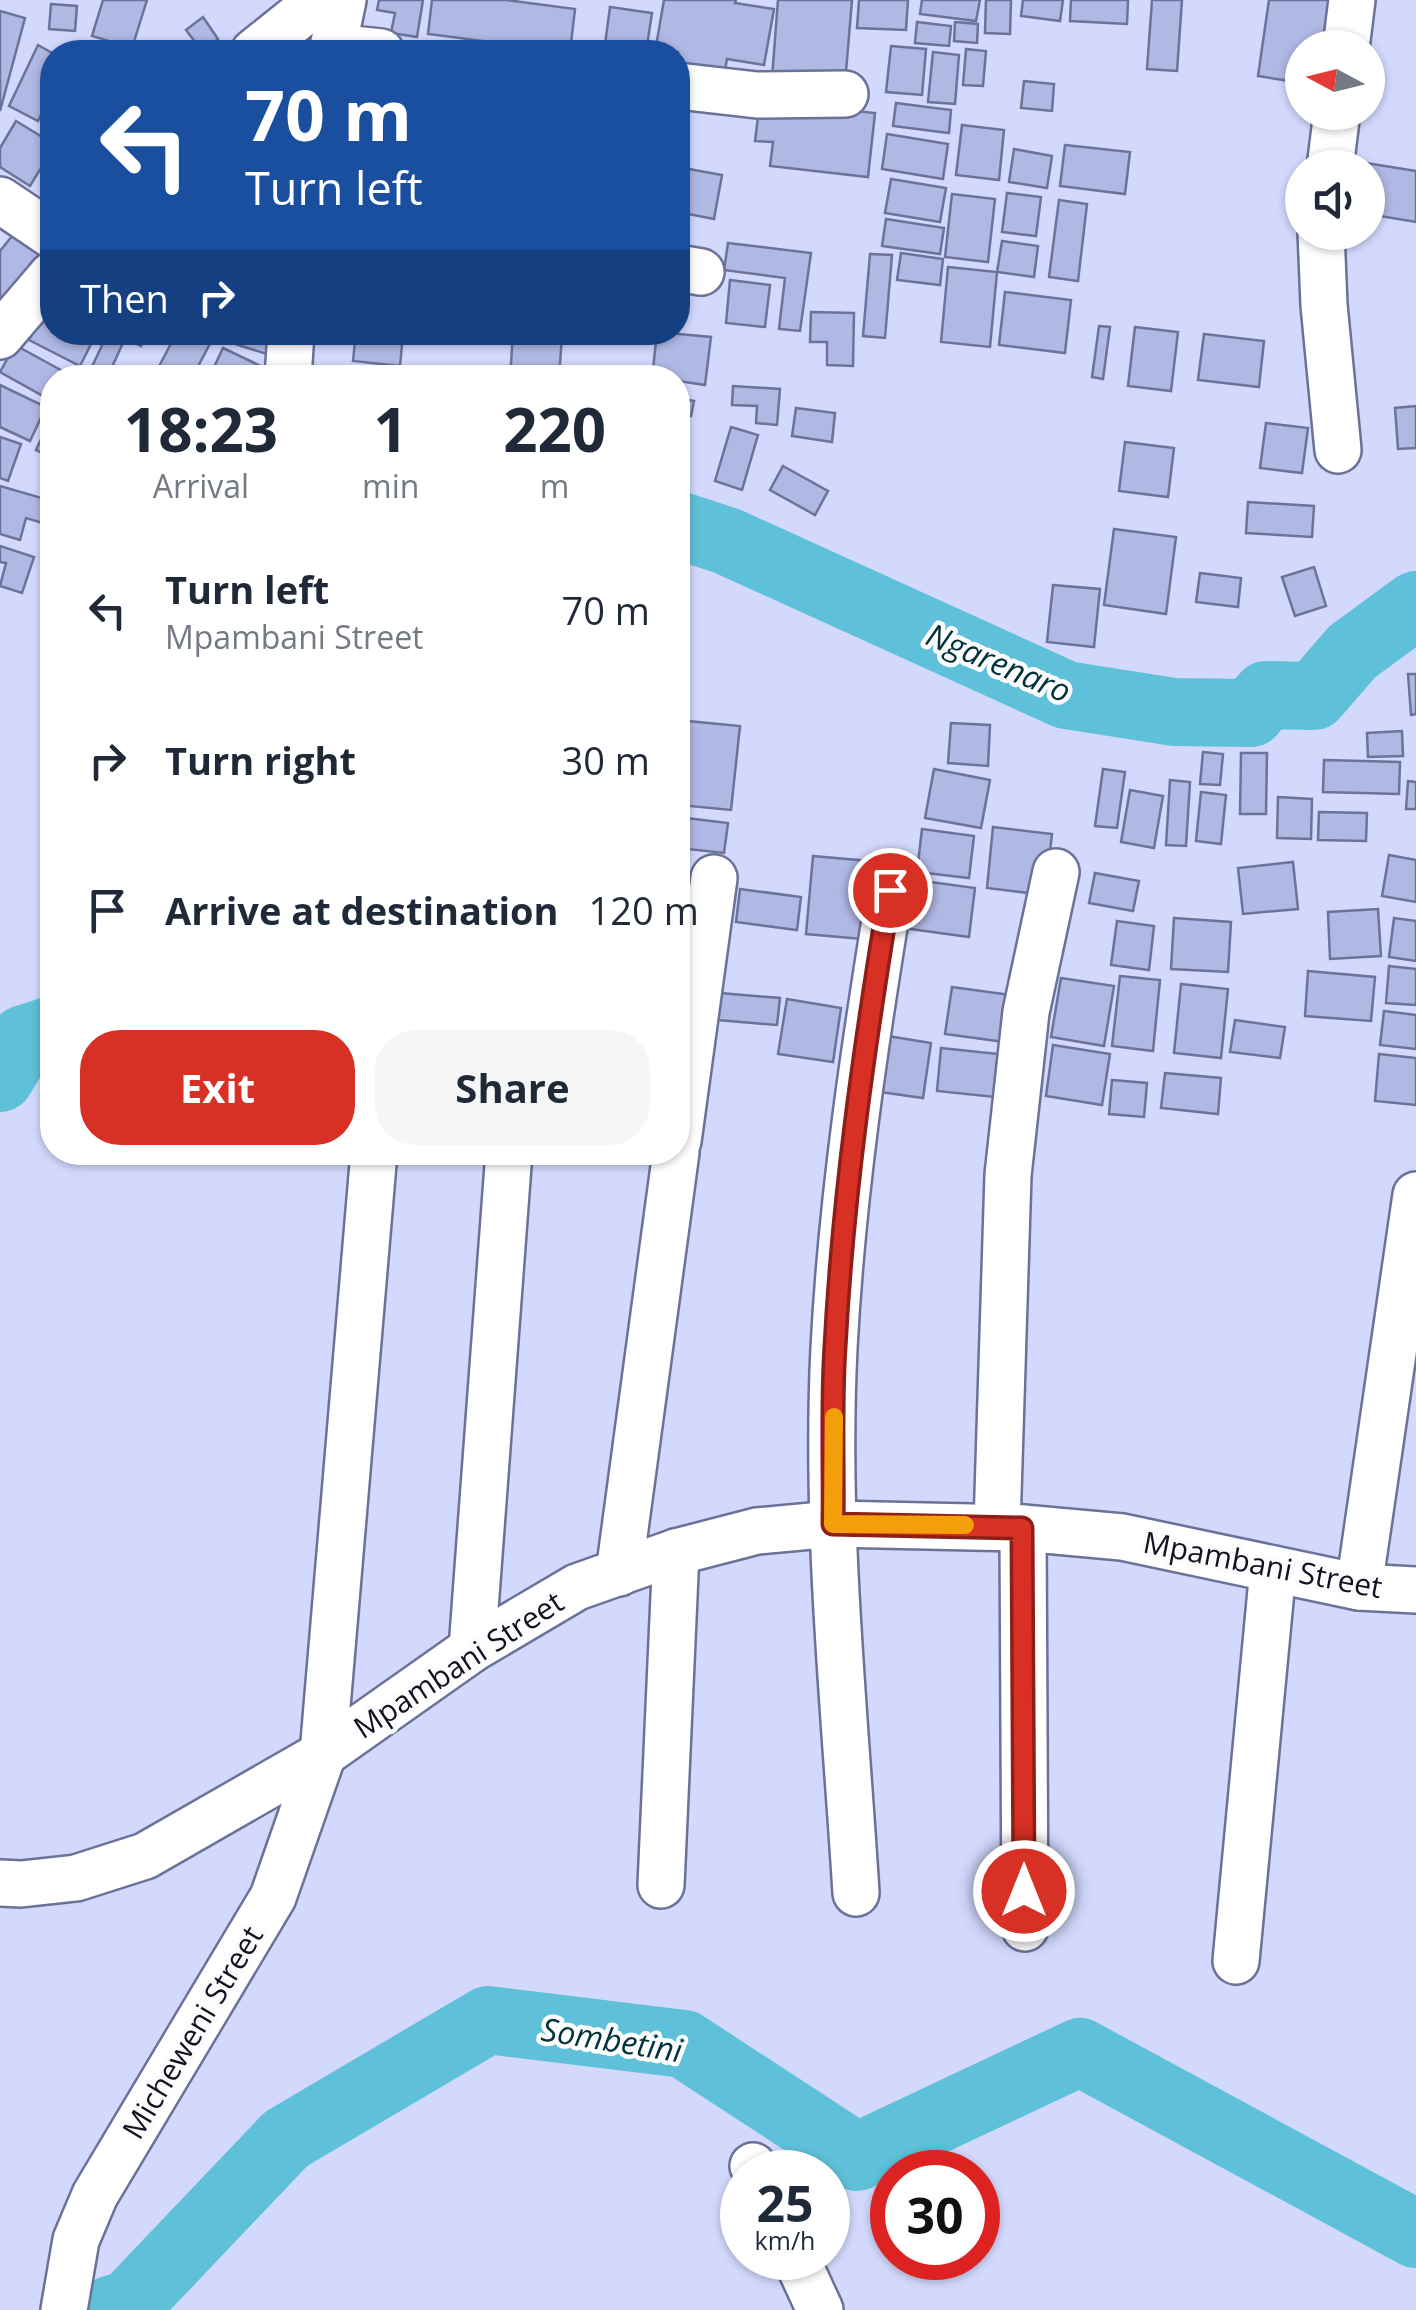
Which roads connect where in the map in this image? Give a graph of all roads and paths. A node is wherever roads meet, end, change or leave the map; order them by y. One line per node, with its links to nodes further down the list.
1 (319, 0): 5 (street)
2 (344, 0): 6 (street)
3 (1352, 0): 4 (street)
4 (1348, 30)
5 (269, 40)
6 (334, 40)
7 (690, 87): 8 (street)
8 (845, 94)
9 (0, 200): 10 (street)
10 (40, 226)
11 (1322, 250): 14 (street)
12 (40, 290): 13 (street)
13 (0, 336)
14 (1338, 450)
15 (1056, 872): 24 (street)
16 (714, 878): 18 (street)
17 (890, 890): 23 (street)
18 (690, 1054)
19 (373, 1165): 31 (street, Micheweni Street)
20 (509, 1165): 30 (street)
21 (674, 1165): 27 (street)
22 (1416, 1194): 28 (street)
23 (833, 1524): 24 (street, Mpambani Street); 25 (street, Mpambani Street); 34 (street)
24 (1010, 1527): 26 (street, Mpambani Street); 35 (street)
25 (676, 1552): 27 (street, Mpambani Street); 33 (street)
26 (1273, 1569): 28 (street, Mpambani Street); 36 (street)
27 (619, 1573): 30 (street, Mpambani Street)
28 (1359, 1588): 29 (street, Mpambani Street)
29 (1416, 1590)
30 (472, 1649): 31 (street, Mpambani Street)
31 (323, 1754): 32 (street, Mpambani Street); 38 (street, Micheweni Street)
32 (0, 1882)
33 (662, 1885)
34 (856, 1894)
35 (1024, 1928)
36 (1236, 1960)
37 (806, 2280): 39 (street)
38 (64, 2310)
39 (820, 2310)

